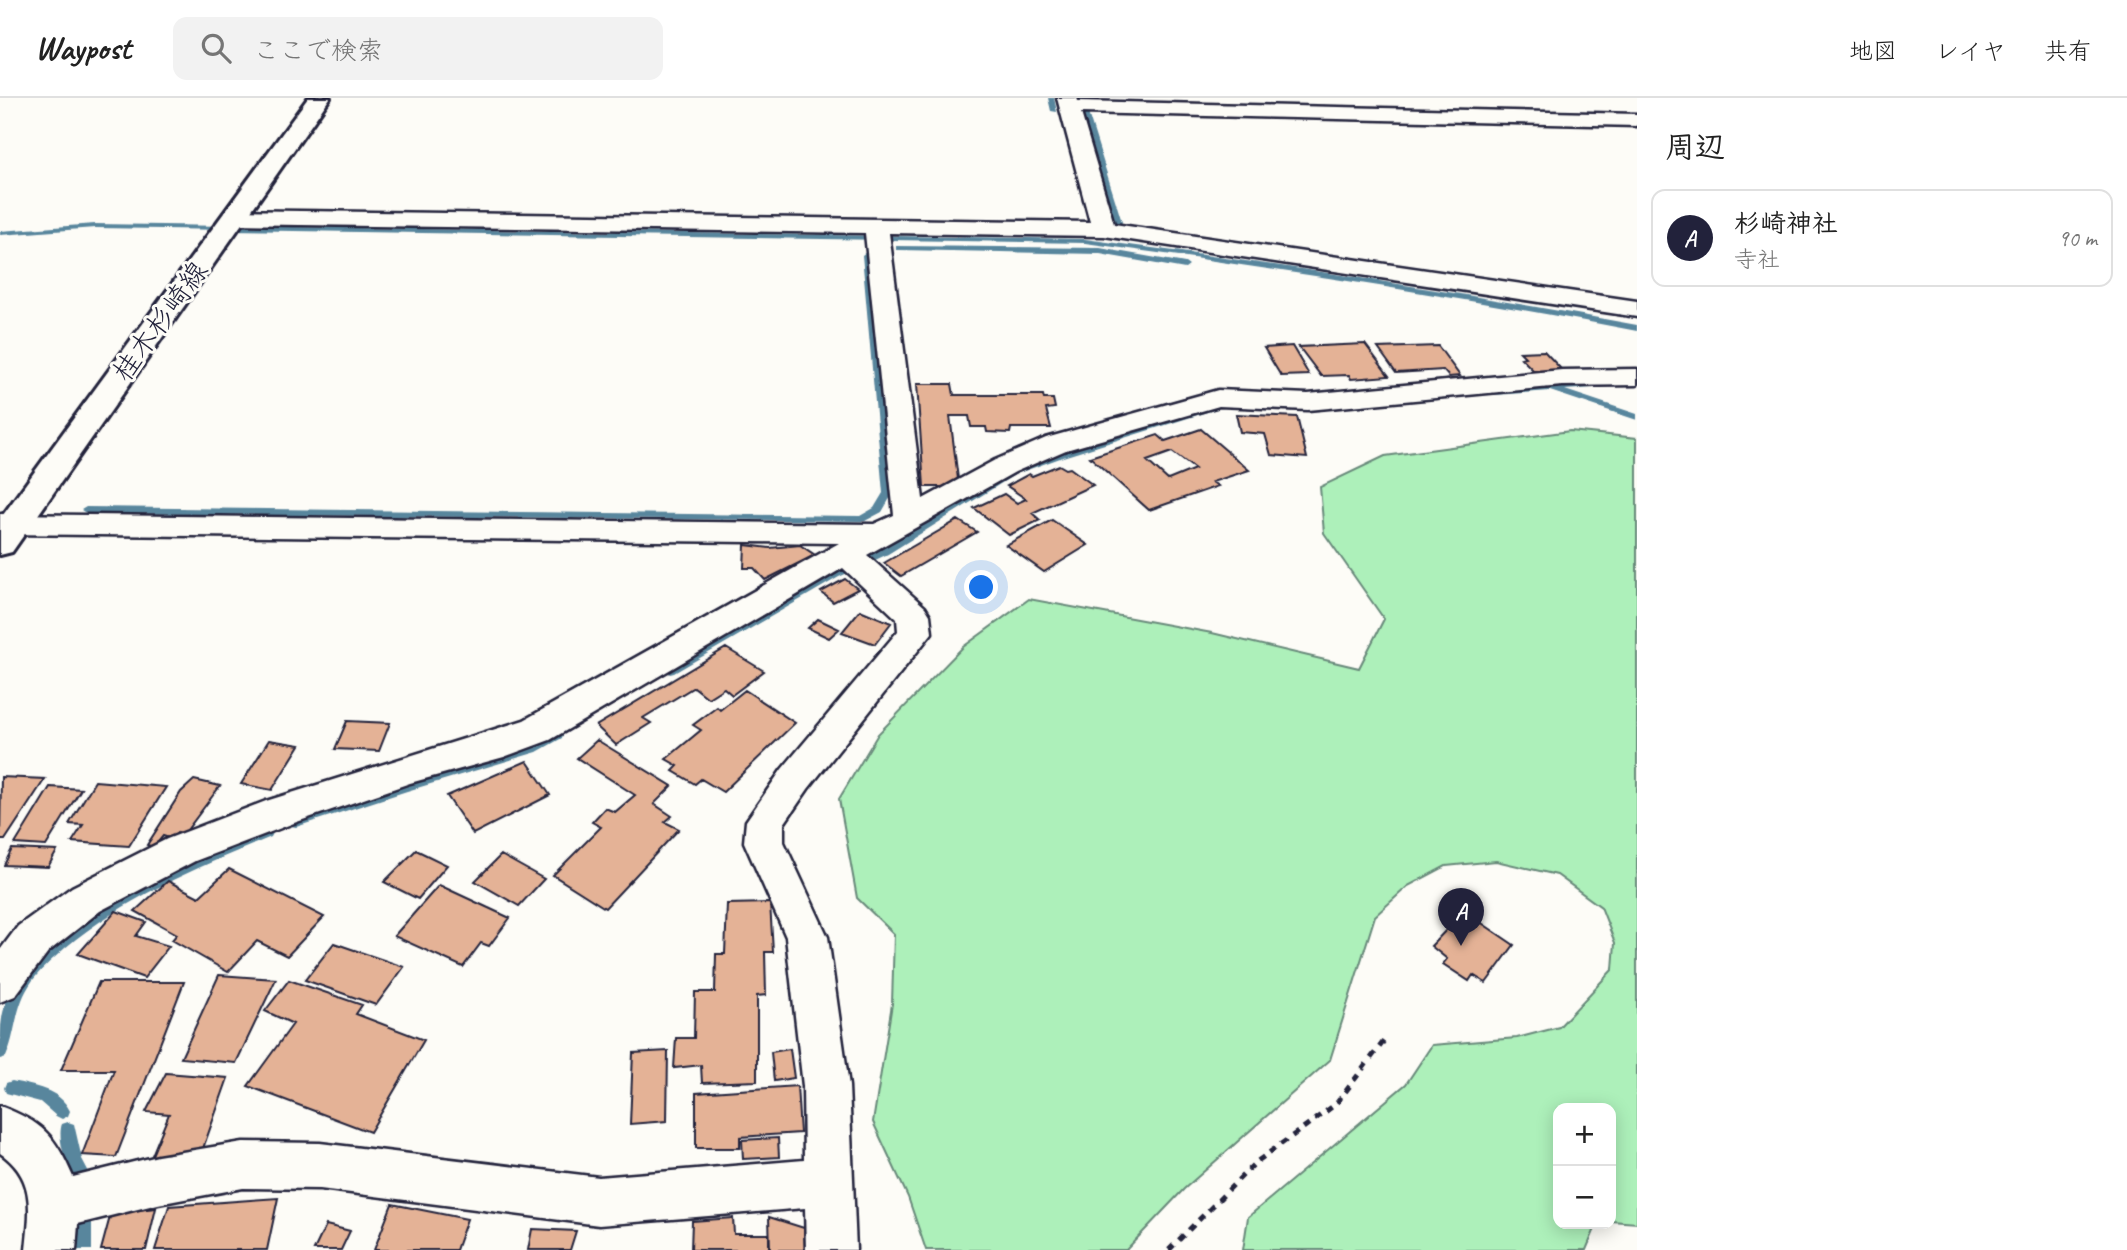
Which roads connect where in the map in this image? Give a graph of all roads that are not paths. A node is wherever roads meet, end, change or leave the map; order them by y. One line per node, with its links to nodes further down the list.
1 (319, 98): 4 (street, 桂木杉崎線)
2 (1068, 103): 3 (street); 6 (street)
3 (1637, 120)
4 (234, 217): 5 (street); 9 (street, 桂木杉崎線)
5 (876, 225): 6 (street); 10 (street)
6 (1104, 229): 7 (street)
7 (1637, 310)
8 (1637, 377): 10 (street)
9 (5, 531): 10 (street)
10 (878, 535): 11 (street); 13 (street)
11 (0, 983)
12 (0, 1128): 14 (street)
13 (830, 1182): 14 (street); 15 (street)
14 (53, 1227)
15 (831, 1250)

